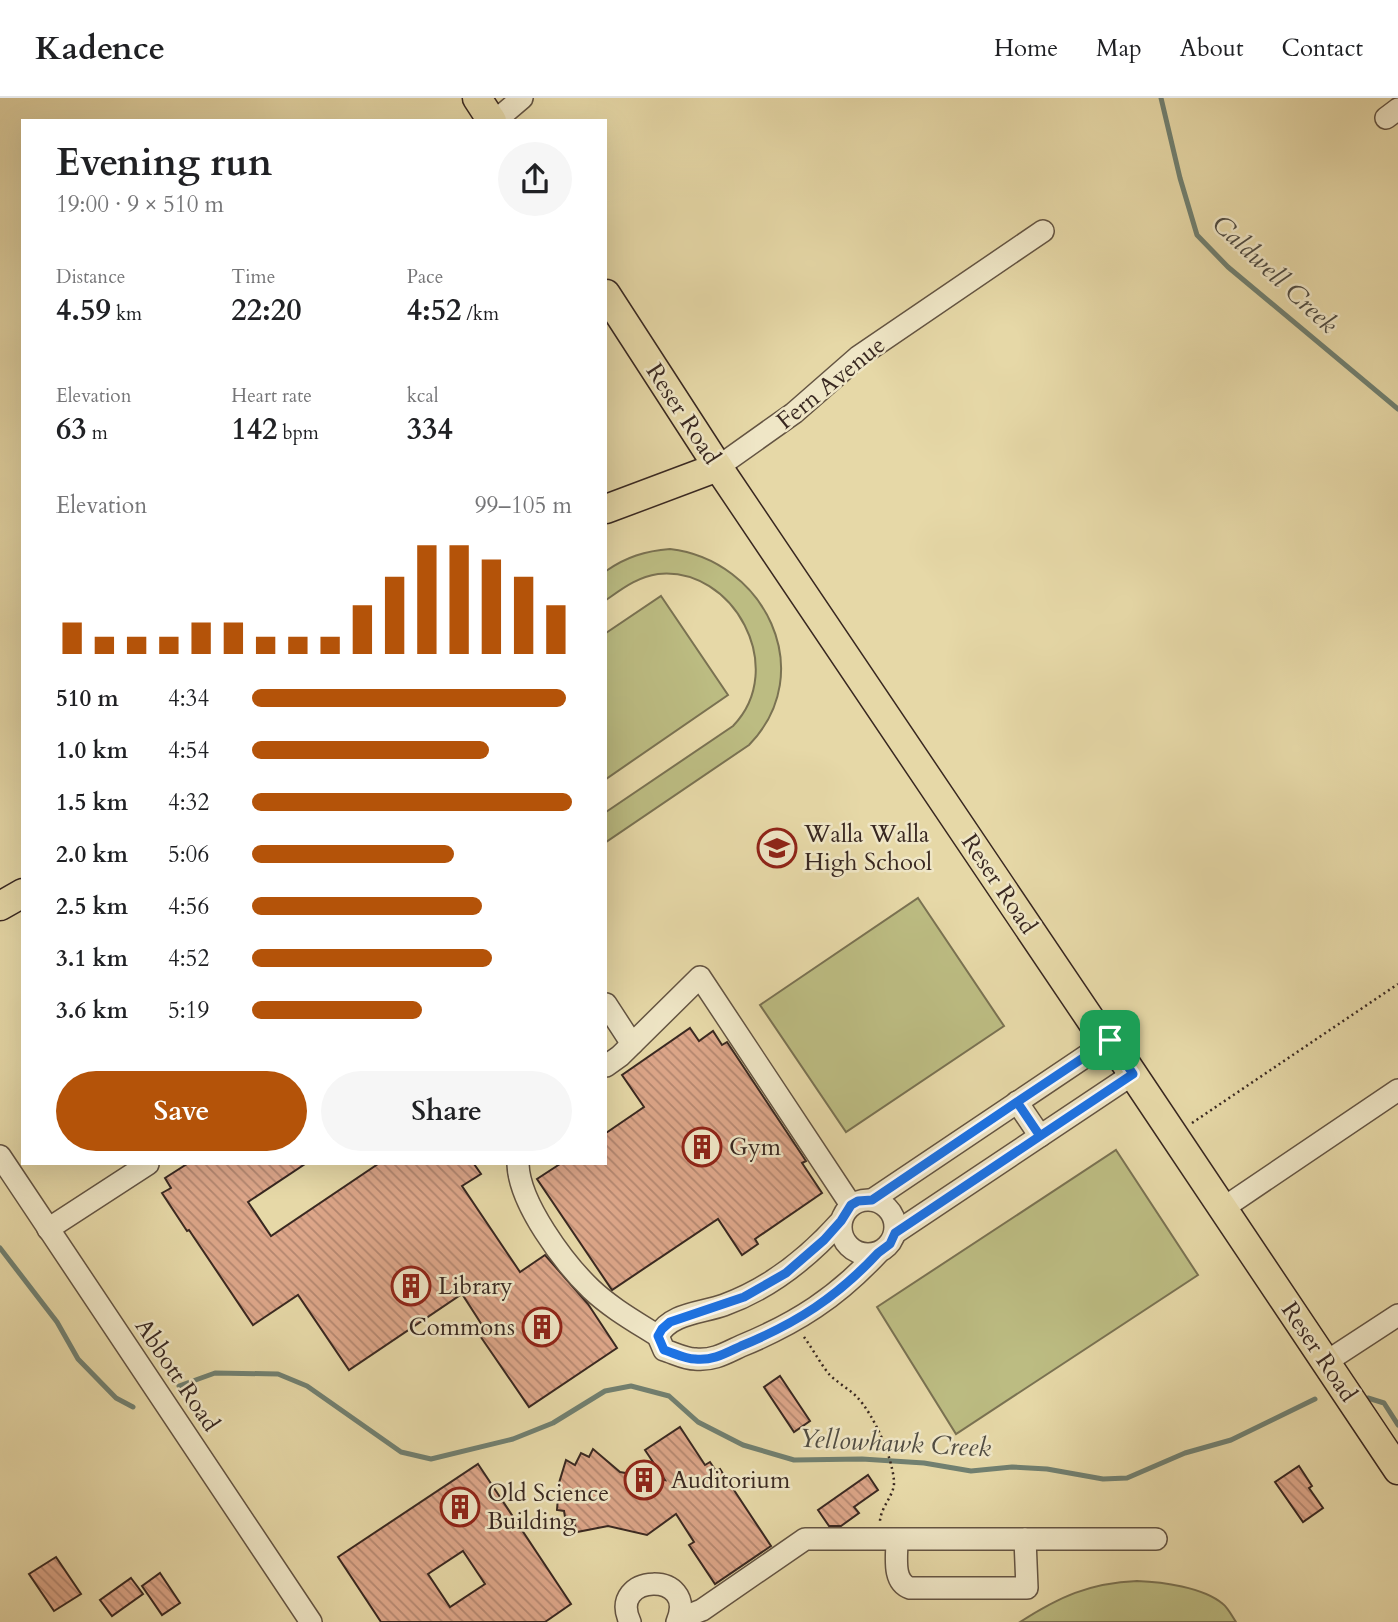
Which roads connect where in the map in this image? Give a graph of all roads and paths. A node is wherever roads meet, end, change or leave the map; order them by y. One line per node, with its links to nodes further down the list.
1 (477, 98): 3 (main road)
2 (522, 98): 4 (street)
3 (493, 119)
4 (496, 119)
5 (1043, 231): 7 (street, Fern Avenue)
6 (607, 296): 7 (main road, Reser Road)
7 (718, 467): 8 (main road, Fern Avenue); 13 (main road, Reser Road)
8 (607, 509)
9 (21, 894): 10 (main road)
10 (0, 906)
11 (1398, 984): 20 (path)
12 (607, 1006): 14 (street)
13 (1110, 1040): 16 (main road, Reser Road); 18 (street)
14 (632, 1044): 15 (street); 24 (street)
15 (607, 1065)
16 (1133, 1074): 19 (street); 20 (main road, Reser Road)
17 (1398, 1090): 25 (street)
18 (1017, 1102): 19 (street); 24 (street)
19 (1040, 1136): 27 (street)
20 (1172, 1137): 25 (main road, Reser Road)
21 (0, 1156): 26 (street, Abbott Road)
22 (146, 1165): 26 (street)
23 (518, 1165): 31 (street)
24 (855, 1209): 27 (street); 28 (street); 31 (street)
25 (1222, 1209): 32 (main road, Reser Road)
26 (48, 1229): 38 (street, Abbott Road)
27 (895, 1233): 28 (street)
28 (878, 1253): 30 (street)
29 (1398, 1315): 32 (street)
30 (794, 1322): 31 (street); 36 (path)
31 (658, 1336)
32 (1326, 1362): 33 (main road, Reser Road)
33 (1398, 1470)
34 (1025, 1539): 35 (street); 36 (street); 36 (street)
35 (1156, 1539)
36 (888, 1540): 37 (street)
37 (678, 1621): 39 (street)
38 (311, 1622)
39 (630, 1622)

